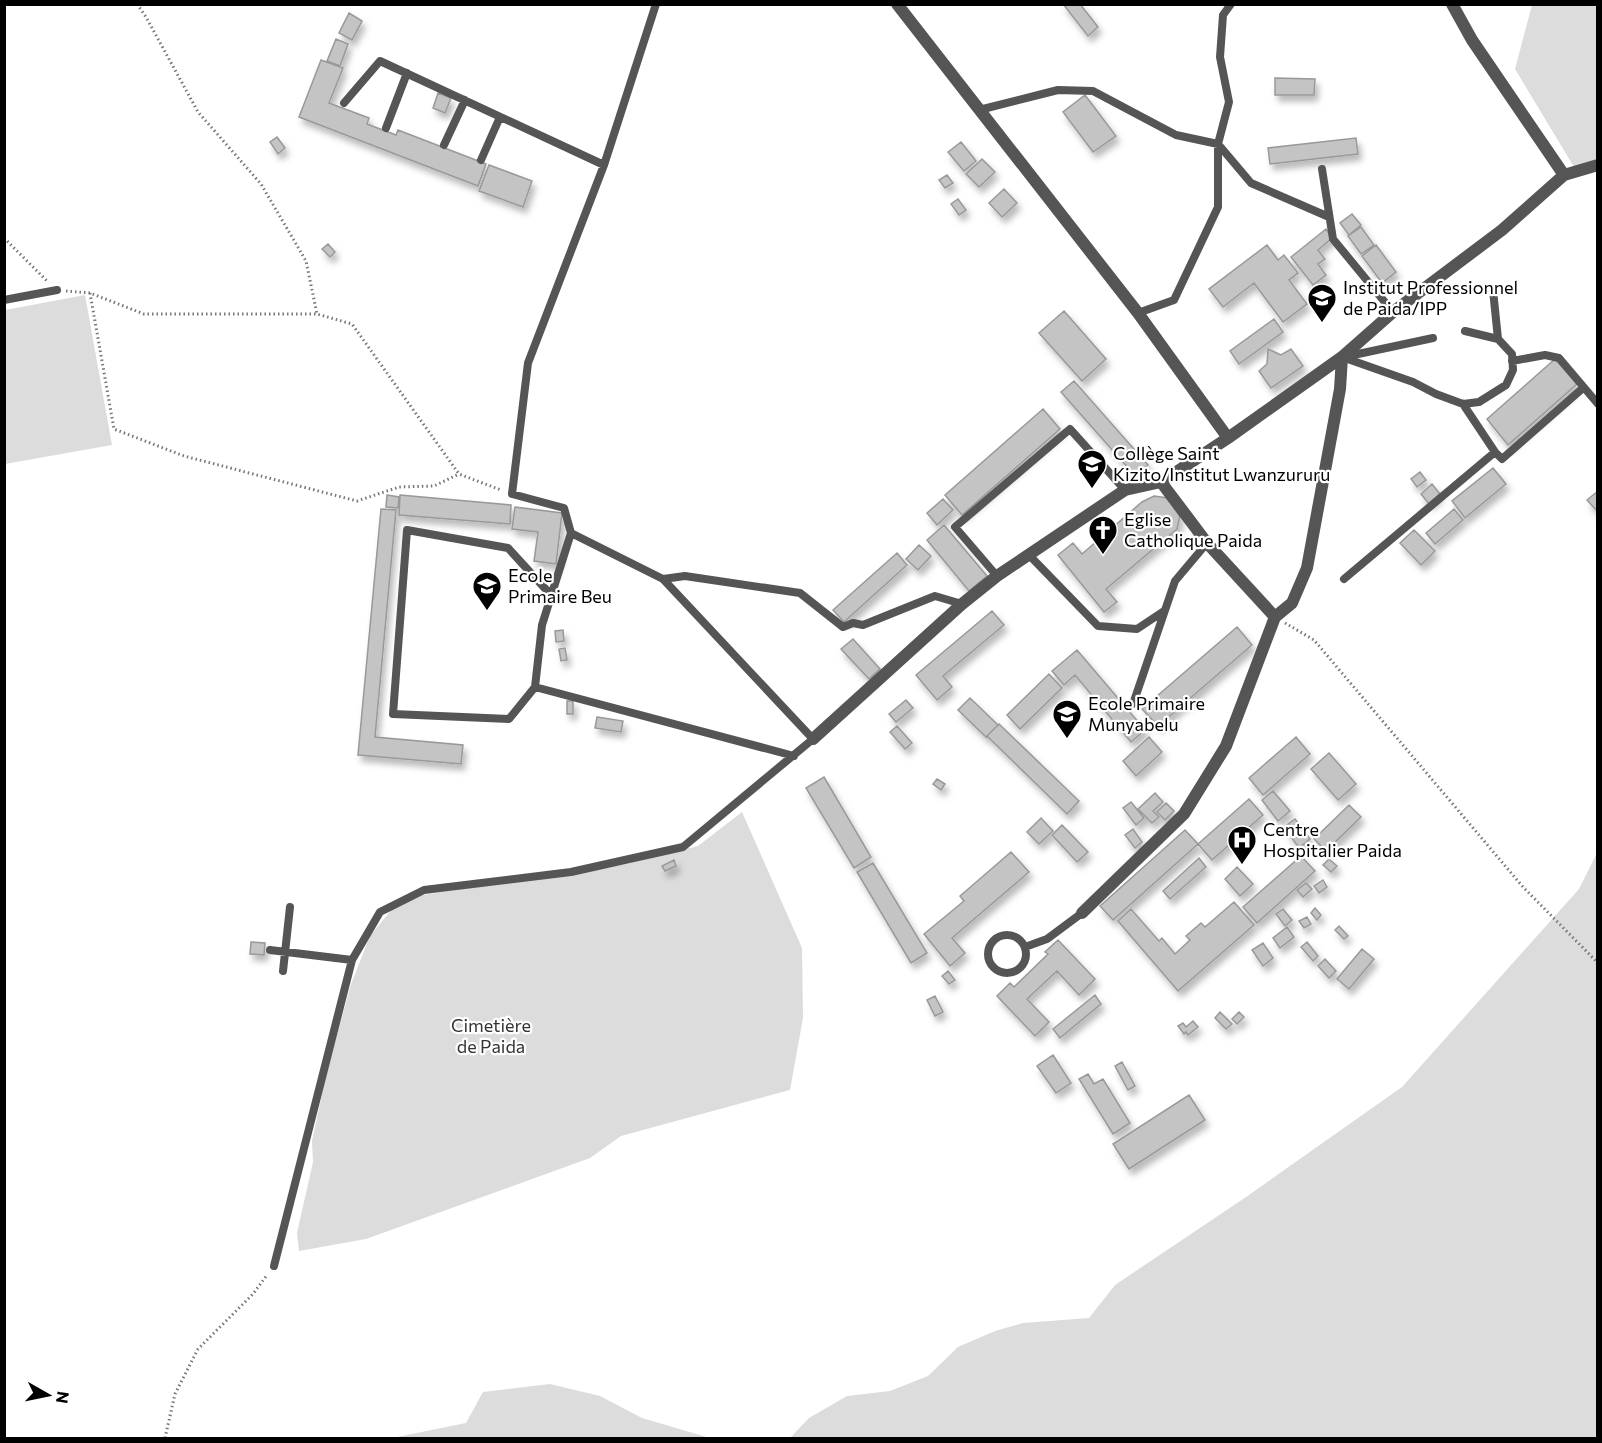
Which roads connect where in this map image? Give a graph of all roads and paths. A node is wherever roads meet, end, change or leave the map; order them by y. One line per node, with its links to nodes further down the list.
1 (137, 4): 27 (path)
2 (656, 4): 15 (lane)
3 (897, 4): 9 (street)
4 (1231, 4): 12 (lane)
5 (1452, 4): 18 (street)
6 (407, 73): 7 (lane); 8 (lane); 11 (lane)
7 (465, 100): 10 (lane); 13 (lane)
8 (344, 103)
9 (979, 110): 12 (lane); 26 (street)
10 (500, 117): 14 (lane); 15 (lane)
11 (386, 128)
12 (1218, 144): 19 (lane); 26 (lane)
13 (444, 146)
14 (481, 160)
15 (604, 165): 41 (lane)
16 (1598, 165): 18 (street)
17 (1322, 170): 19 (lane)
18 (1564, 175): 25 (street)
19 (1329, 217): 25 (lane)
20 (4, 238): 21 (path)
21 (57, 290): 23 (path); 24 (lane)
22 (1493, 290): 30 (lane)
23 (90, 293): 27 (path); 38 (path)
24 (4, 300)
25 (1394, 312): 31 (street)
26 (1138, 313): 36 (street)
27 (317, 314): 38 (path)
28 (1465, 331): 30 (lane)
29 (1433, 338): 31 (lane)
30 (1498, 339): 32 (lane)
31 (1342, 357): 34 (lane); 36 (street); 51 (street)
32 (1512, 361): 33 (lane); 34 (lane)
33 (1583, 388): 35 (lane); 37 (lane)
34 (1463, 404): 37 (lane)
35 (1598, 404)
36 (1228, 438): 39 (street)
37 (1494, 452): 47 (lane)
38 (459, 474): 41 (path)
39 (1161, 482): 40 (street); 43 (street)
40 (1125, 490): 44 (street); 45 (lane)
41 (512, 494): 42 (lane)
42 (571, 533): 46 (lane); 48 (lane)
43 (1207, 543): 50 (lane); 51 (street)
44 (1028, 554): 45 (street); 50 (lane)
45 (997, 576): 49 (street)
46 (663, 579): 49 (lane); 54 (lane)
47 (1344, 579)
48 (551, 595): 52 (lane); 52 (lane)
49 (962, 604): 54 (street)
50 (1164, 611): 53 (lane)
51 (1275, 617): 57 (street); 62 (path)
52 (534, 687): 55 (lane)
53 (1133, 704)
54 (813, 739): 55 (lane)
55 (794, 756): 61 (lane)
56 (290, 907): 60 (lane)
57 (1082, 913): 58 (lane)
58 (1025, 947): 58 (lane)
59 (270, 950): 60 (lane)
60 (285, 952): 61 (lane); 63 (lane)
61 (352, 960): 64 (lane)
62 (1598, 963)
63 (283, 971)
64 (274, 1266): 65 (path)
65 (165, 1438)

